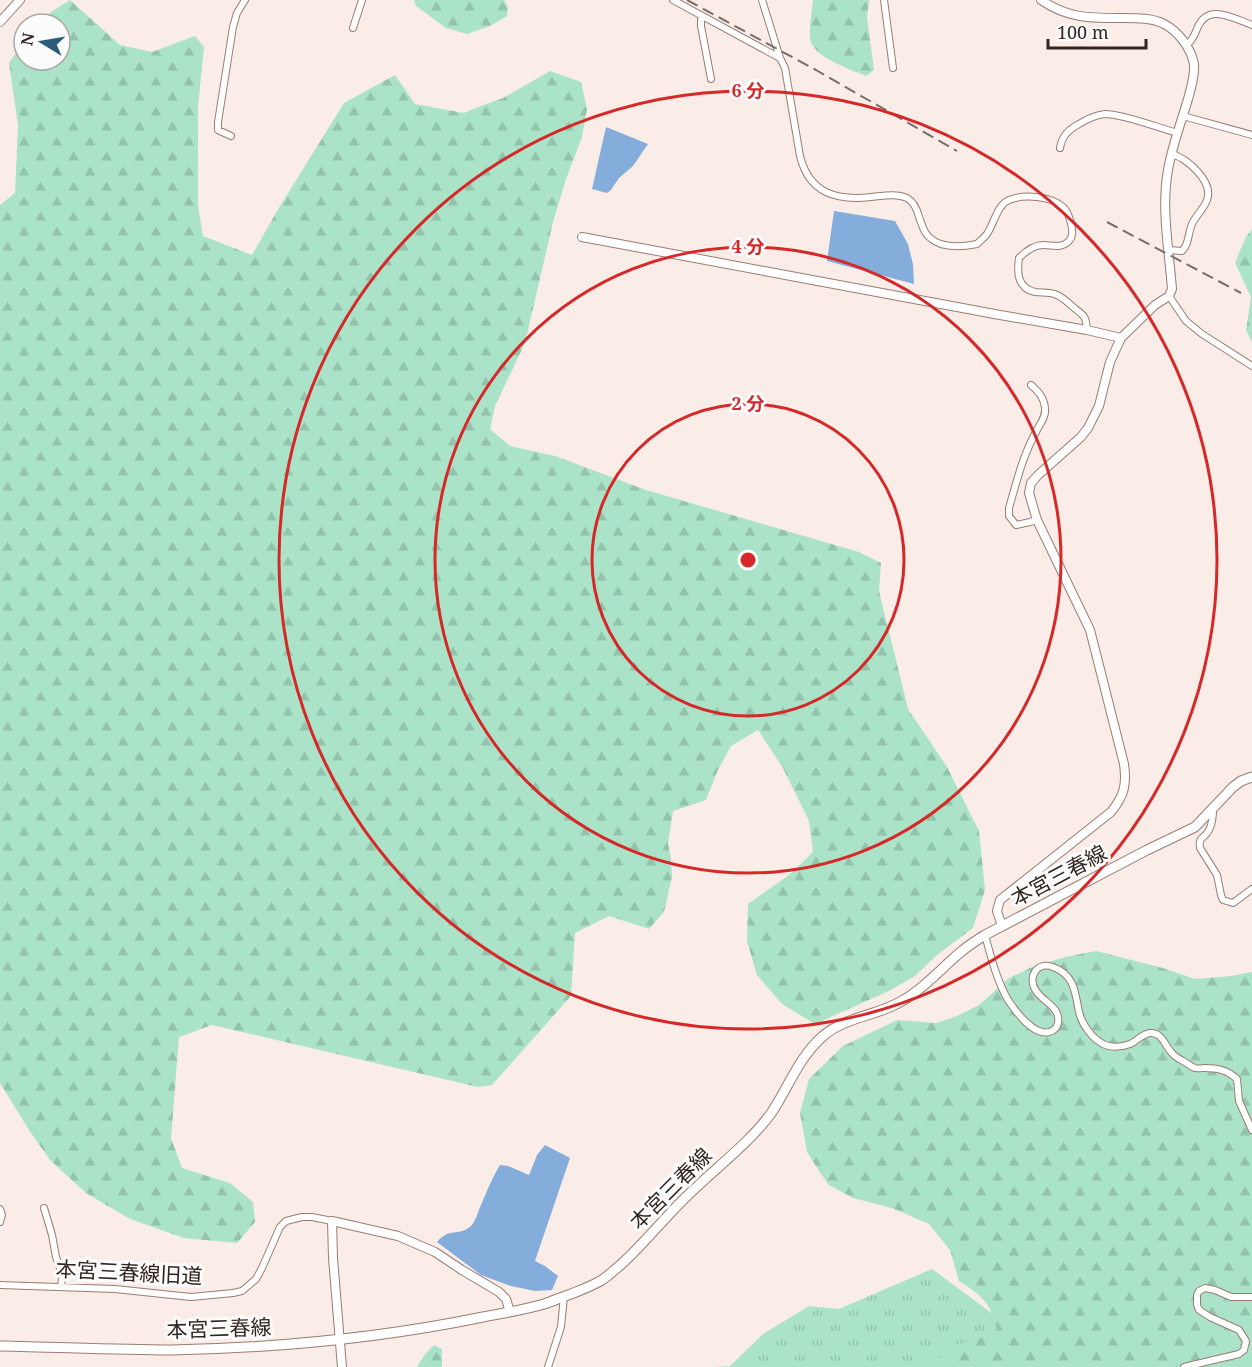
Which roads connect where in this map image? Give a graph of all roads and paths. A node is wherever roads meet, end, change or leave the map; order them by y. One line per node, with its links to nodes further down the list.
1 (20, 0): 9 (main road)
2 (246, 0): 19 (street)
3 (362, 0): 11 (street)
4 (673, 0): 8 (street)
5 (762, 0): 13 (street)
6 (884, 0): 14 (street)
7 (1041, 0): 12 (street)
8 (701, 16): 13 (street); 15 (street)
9 (0, 22)
10 (1252, 25): 12 (street)
11 (353, 28)
12 (1186, 45): 16 (street)
13 (780, 58): 25 (street)
14 (892, 68)
15 (711, 79)
16 (1183, 116): 17 (street); 18 (street)
17 (1178, 133): 20 (street); 21 (street)
18 (1252, 135)
19 (231, 136)
20 (1060, 148)
21 (1172, 154): 23 (street); 23 (street)
22 (582, 237): 25 (street)
23 (1168, 250): 24 (street)
24 (1169, 296): 26 (street); 27 (street)
25 (1087, 330): 26 (street)
26 (1121, 338): 29 (street)
27 (1252, 366)
28 (1031, 385): 29 (street)
29 (1037, 520): 33 (street)
30 (1252, 777): 31 (main road, 本宮三春線)
31 (1213, 810): 32 (street); 33 (main road, 本宮三春線)
32 (1252, 889)
33 (1002, 926): 34 (main road, 本宮三春線)
34 (985, 935): 35 (street); 42 (main road, 本宮三春線)
35 (1252, 1130)
36 (45, 1208): 41 (street)
37 (0, 1209): 39 (street)
38 (332, 1221): 41 (street, 本宮三春線旧道); 44 (street, 本宮三春線旧道); 45 (street)
39 (0, 1222)
40 (0, 1285): 41 (street, 本宮三春線旧道)
41 (61, 1287)
42 (564, 1296): 44 (main road, 本宮三春線); 48 (street)
43 (1252, 1297): 49 (street)
44 (510, 1312): 45 (main road, 本宮三春線)
45 (340, 1339): 46 (main road, 本宮三春線); 47 (street)
46 (0, 1346)
47 (342, 1367)
48 (548, 1367)
49 (1184, 1367)

